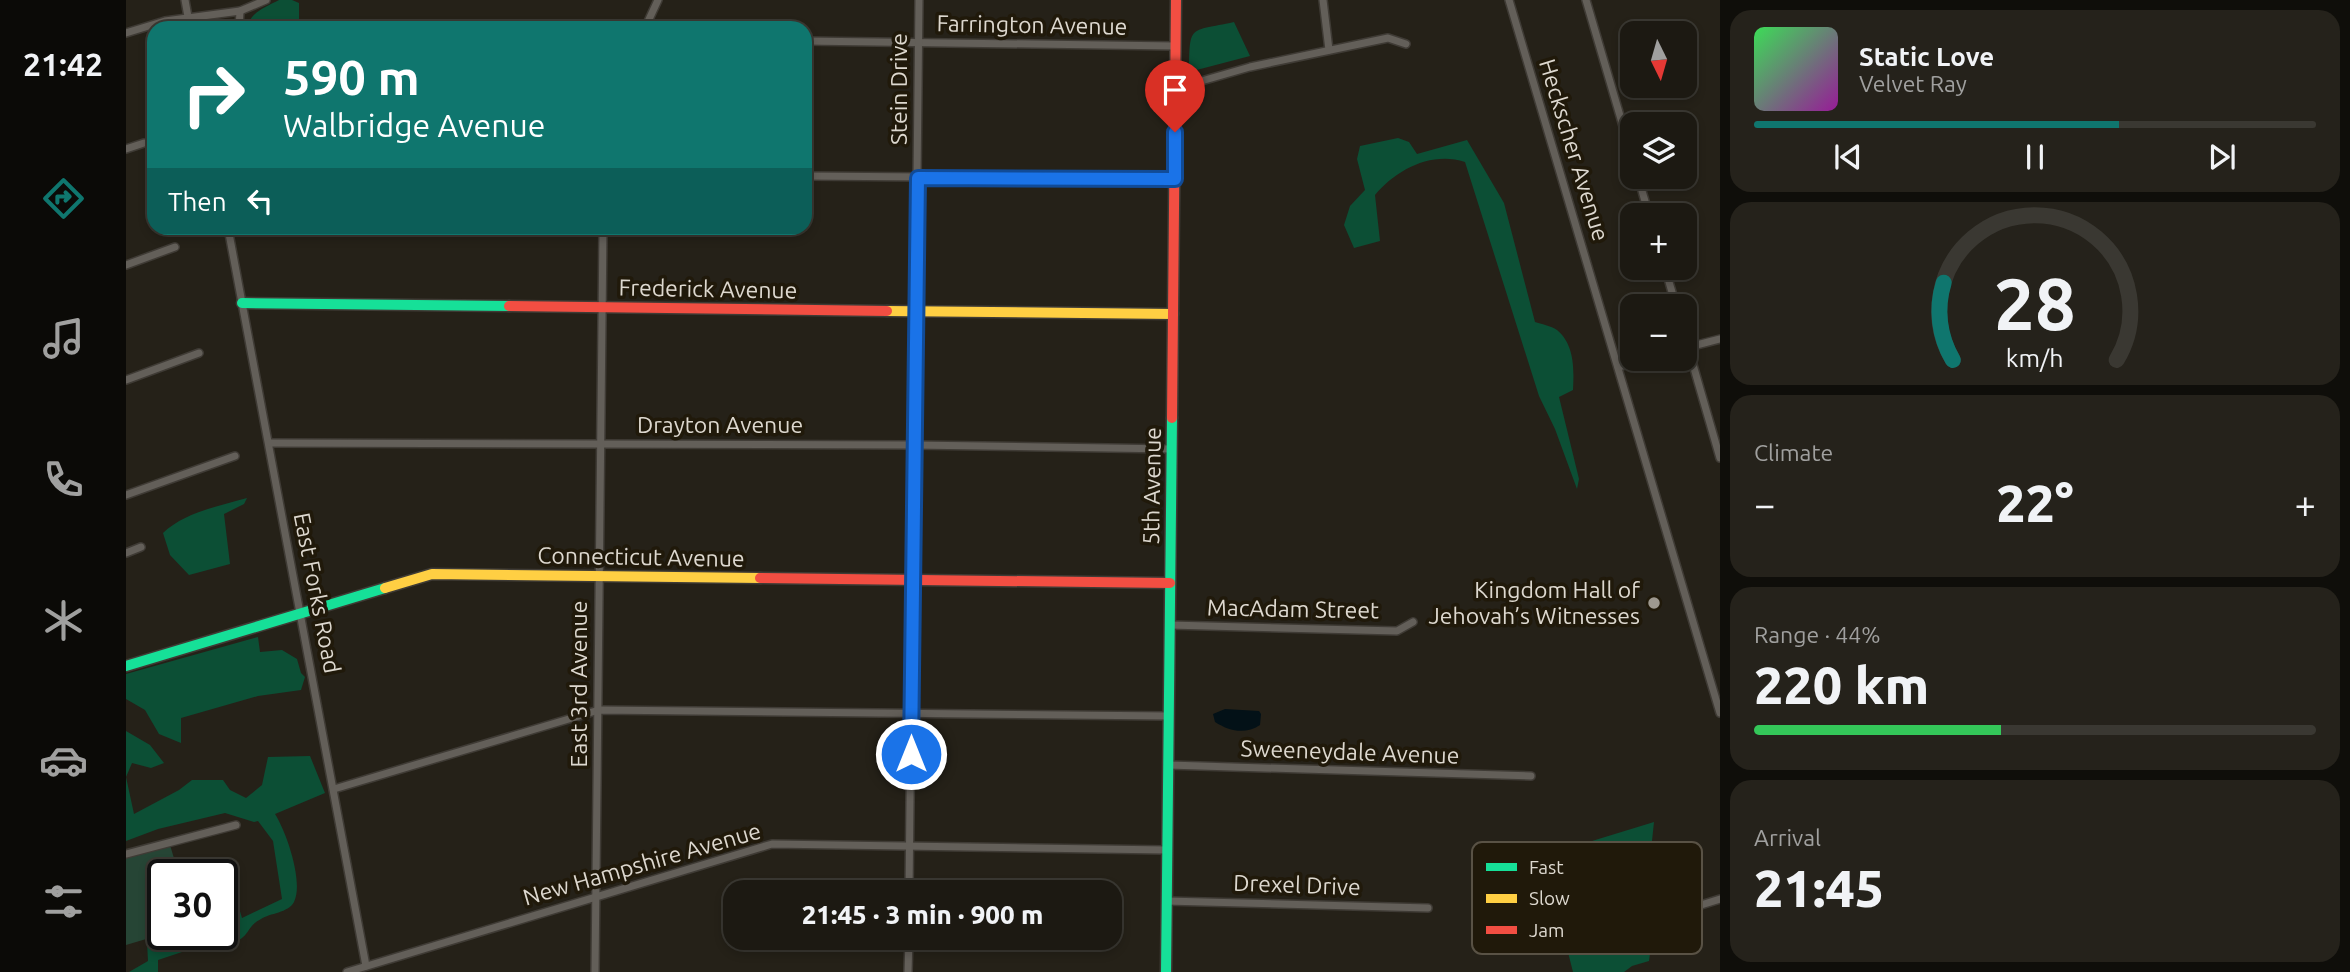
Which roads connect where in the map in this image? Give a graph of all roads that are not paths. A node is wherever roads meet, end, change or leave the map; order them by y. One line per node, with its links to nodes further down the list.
1 (185, 0): 10 (street)
2 (266, 0): 9 (street)
3 (658, 0): 13 (street)
4 (919, 0): 17 (street, Stein Drive)
5 (1176, 0): 19 (street, 5th Avenue)
6 (1324, 0): 20 (street)
7 (1509, 0): 39 (street, Heckscher Avenue)
8 (1586, 0): 22 (street)
9 (240, 11): 10 (street); 12 (street)
10 (188, 19): 11 (street)
11 (165, 21)
12 (238, 21)
13 (648, 21)
14 (147, 27): 15 (street)
15 (126, 33)
16 (812, 41): 17 (street, Farrington Avenue)
17 (918, 43): 19 (street, Farrington Avenue); 26 (street, Stein Drive)
18 (1406, 44): 20 (street)
19 (1175, 46): 21 (street, 5th Avenue)
20 (1329, 50): 21 (street)
21 (1175, 94): 27 (street, 5th Avenue)
22 (1620, 116)
23 (144, 143): 24 (street)
24 (126, 149)
25 (812, 176): 26 (street)
26 (918, 178): 27 (street); 34 (street, Stein Drive)
27 (1175, 179): 35 (street, 5th Avenue)
28 (229, 235): 32 (street, East Forks Road)
29 (603, 235): 33 (street, East 3rd Avenue)
30 (176, 247): 31 (street)
31 (126, 265)
32 (242, 303): 33 (street, Frederick Avenue); 42 (street, East Forks Road)
33 (603, 307): 34 (street, Frederick Avenue); 43 (street, East 3rd Avenue)
34 (916, 310): 35 (street, Frederick Avenue); 44 (street, Stein Drive)
35 (1173, 313): 45 (street, 5th Avenue)
36 (1720, 338): 37 (street)
37 (1697, 345)
38 (199, 354): 41 (street)
39 (1618, 367): 60 (street, Heckscher Avenue)
40 (1694, 371): 47 (street)
41 (126, 380)
42 (269, 443): 43 (street, Drayton Avenue); 54 (street, East Forks Road)
43 (600, 443): 44 (street, Drayton Avenue); 51 (street, East 3rd Avenue)
44 (914, 445): 45 (street, Drayton Avenue); 52 (street, Stein Drive)
45 (1171, 449): 53 (street, 5th Avenue)
46 (235, 456): 48 (street)
47 (1720, 458)
48 (126, 495)
49 (141, 547): 50 (street)
50 (126, 553)
51 (600, 575): 52 (street, Connecticut Avenue); 54 (street, Connecticut Avenue); 58 (street, East 3rd Avenue)
52 (913, 580): 53 (street, Connecticut Avenue); 59 (street, Stein Drive)
53 (1170, 583): 56 (street, 5th Avenue)
54 (301, 613): 57 (street, Connecticut Avenue); 64 (street, East Forks Road)
55 (1413, 622): 56 (street, MacAdam Street)
56 (1170, 625): 61 (street, 5th Avenue)
57 (126, 666)
58 (598, 710): 59 (street); 64 (street); 70 (street, East 3rd Avenue)
59 (911, 713): 61 (street); 66 (street, Stein Drive)
60 (1720, 713)
61 (1169, 716): 62 (street, 5th Avenue)
62 (1168, 765): 63 (street, Sweeneydale Avenue); 67 (street, 5th Avenue)
63 (1531, 776)
64 (334, 789): 76 (street, East Forks Road)
65 (236, 825): 68 (street)
66 (910, 846): 67 (street, New Hampshire Avenue); 69 (street, Stein Drive); 70 (street, New Hampshire Avenue)
67 (1166, 850): 72 (street, 5th Avenue)
68 (126, 854)
69 (909, 880)
70 (596, 896): 76 (street, New Hampshire Avenue); 78 (street, East 3rd Avenue)
71 (1720, 899): 73 (street)
72 (1166, 901): 74 (street, Drexel Drive); 80 (street, 5th Avenue)
73 (1702, 905)
74 (1428, 908)
75 (909, 950): 79 (street)
76 (366, 966): 77 (street, New Hampshire Avenue)
77 (347, 972)
78 (595, 972)
79 (908, 972)
80 (1166, 972)

